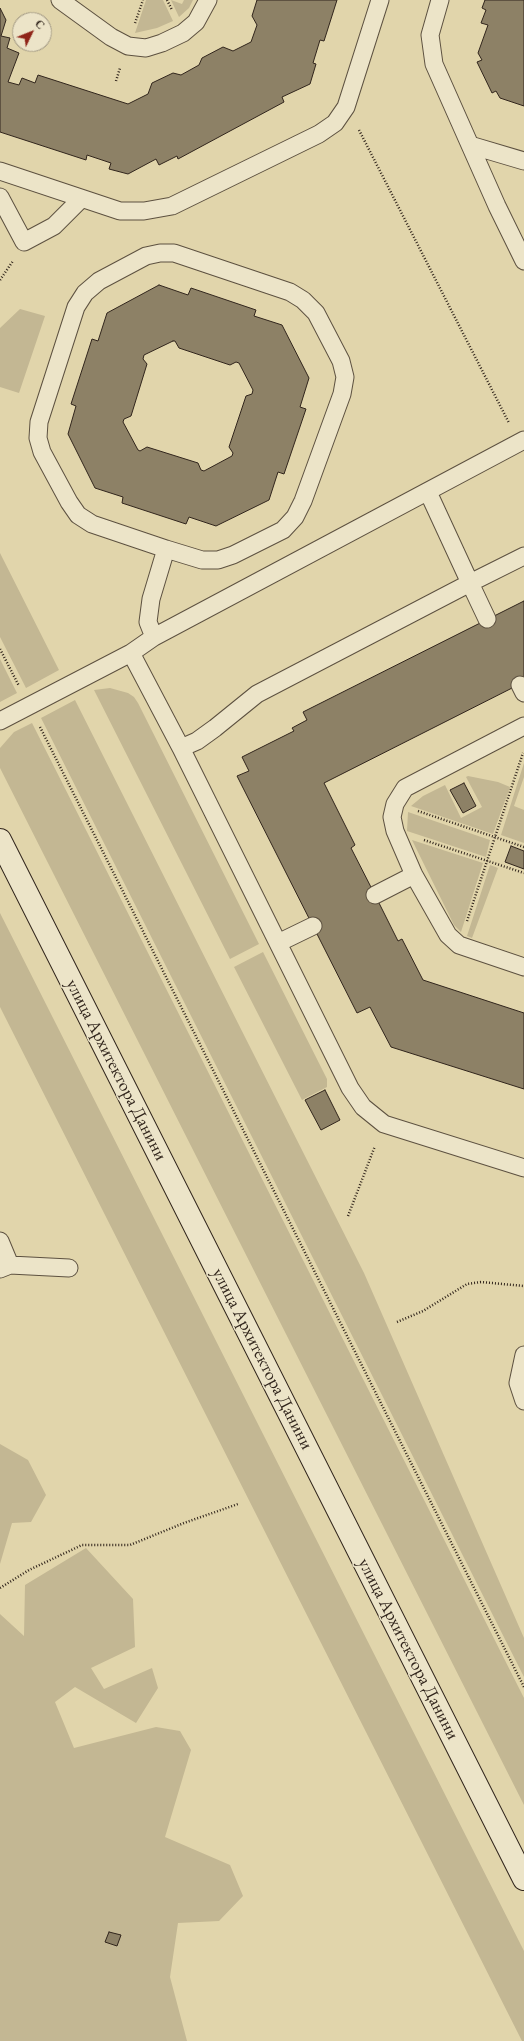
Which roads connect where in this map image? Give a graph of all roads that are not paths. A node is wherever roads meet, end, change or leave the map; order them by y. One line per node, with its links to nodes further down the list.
1 (60, 0): 2 (lane)
2 (208, 0)
3 (380, 0): 9 (lane)
4 (440, 0): 5 (lane)
5 (470, 145): 6 (lane); 10 (lane)
6 (524, 161)
7 (0, 171): 9 (lane)
8 (0, 197): 9 (lane)
9 (81, 198)
10 (524, 260)
11 (521, 441): 12 (lane)
12 (428, 492): 15 (lane); 17 (lane)
13 (166, 549): 13 (lane); 17 (lane)
14 (524, 556): 15 (lane)
15 (470, 583): 16 (lane); 21 (lane)
16 (487, 619)
17 (154, 637): 18 (lane)
18 (131, 653): 19 (lane); 21 (lane)
19 (0, 721)
20 (524, 726): 23 (lane)
21 (181, 748): 26 (lane)
22 (0, 840): 34 (street, улица Архитектора Данини)
23 (414, 875): 24 (lane); 27 (lane)
24 (375, 895)
25 (313, 926): 26 (lane)
26 (278, 943): 28 (lane)
27 (524, 967)
28 (524, 1168)
29 (0, 1241): 30 (lane)
30 (5, 1267): 31 (lane)
31 (69, 1268)
32 (524, 1355): 33 (lane)
33 (524, 1401)
34 (524, 1879)

